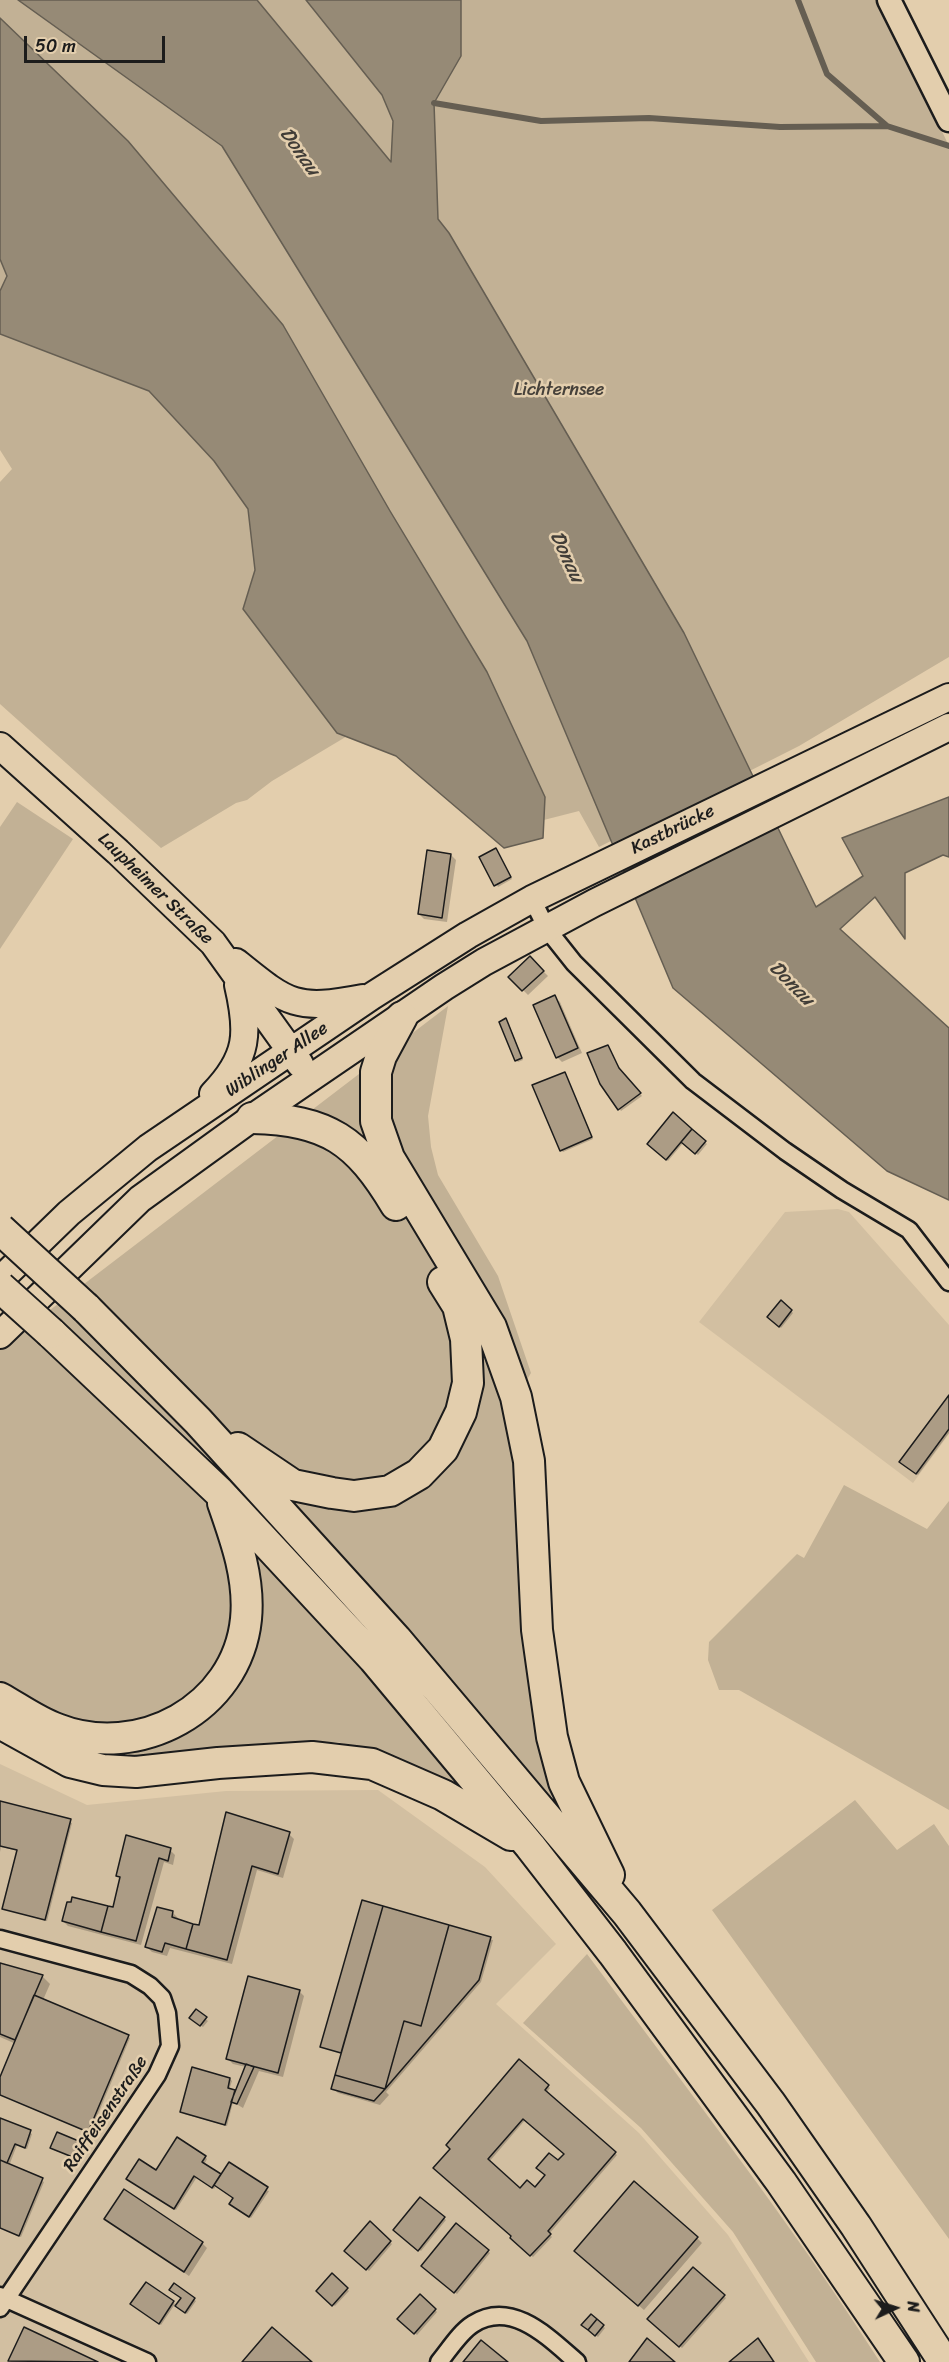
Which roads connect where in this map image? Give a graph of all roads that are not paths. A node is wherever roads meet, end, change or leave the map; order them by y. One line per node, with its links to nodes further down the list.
1 (889, 0): 2 (street)
2 (949, 120)
3 (949, 697): 6 (main road, Kastbrücke)
4 (949, 727): 8 (main road, Kastbrücke)
5 (0, 746): 9 (main road, Laupheimer Straße)
6 (579, 876): 7 (main road, Wiblinger Allee)
7 (532, 899): 8 (street); 11 (main road, Wiblinger Allee)
8 (547, 929): 12 (main road, Wiblinger Allee); 19 (street)
9 (213, 943): 10 (main road, Laupheimer Straße); 11 (main road)
10 (237, 979): 13 (main road, Laupheimer Straße); 15 (main road)
11 (372, 996): 13 (main road, Wiblinger Allee)
12 (402, 1017): 14 (main road, Wiblinger Allee); 27 (highway)
13 (291, 1051): 14 (main road, Laupheimer Straße); 15 (main road, Wiblinger Allee)
14 (311, 1079): 16 (main road, Wiblinger Allee)
15 (191, 1118): 18 (main road, Wiblinger Allee)
16 (252, 1118): 21 (main road, Wiblinger Allee); 22 (highway)
17 (0, 1230): 22 (highway, bridge)
18 (0, 1280)
19 (949, 1282)
20 (0, 1287): 23 (highway, bridge)
21 (0, 1335)
22 (198, 1421): 27 (highway)
23 (219, 1492): 24 (highway); 26 (highway)
24 (0, 1698)
25 (0, 1724): 26 (highway)
26 (530, 1846): 33 (highway)
27 (627, 1914): 34 (highway)
28 (0, 1939): 29 (street, Raiffeisenstraße)
29 (2, 2301): 30 (street)
30 (147, 2362)
31 (439, 2362): 32 (street)
32 (577, 2362)
33 (904, 2362)
34 (944, 2362)

